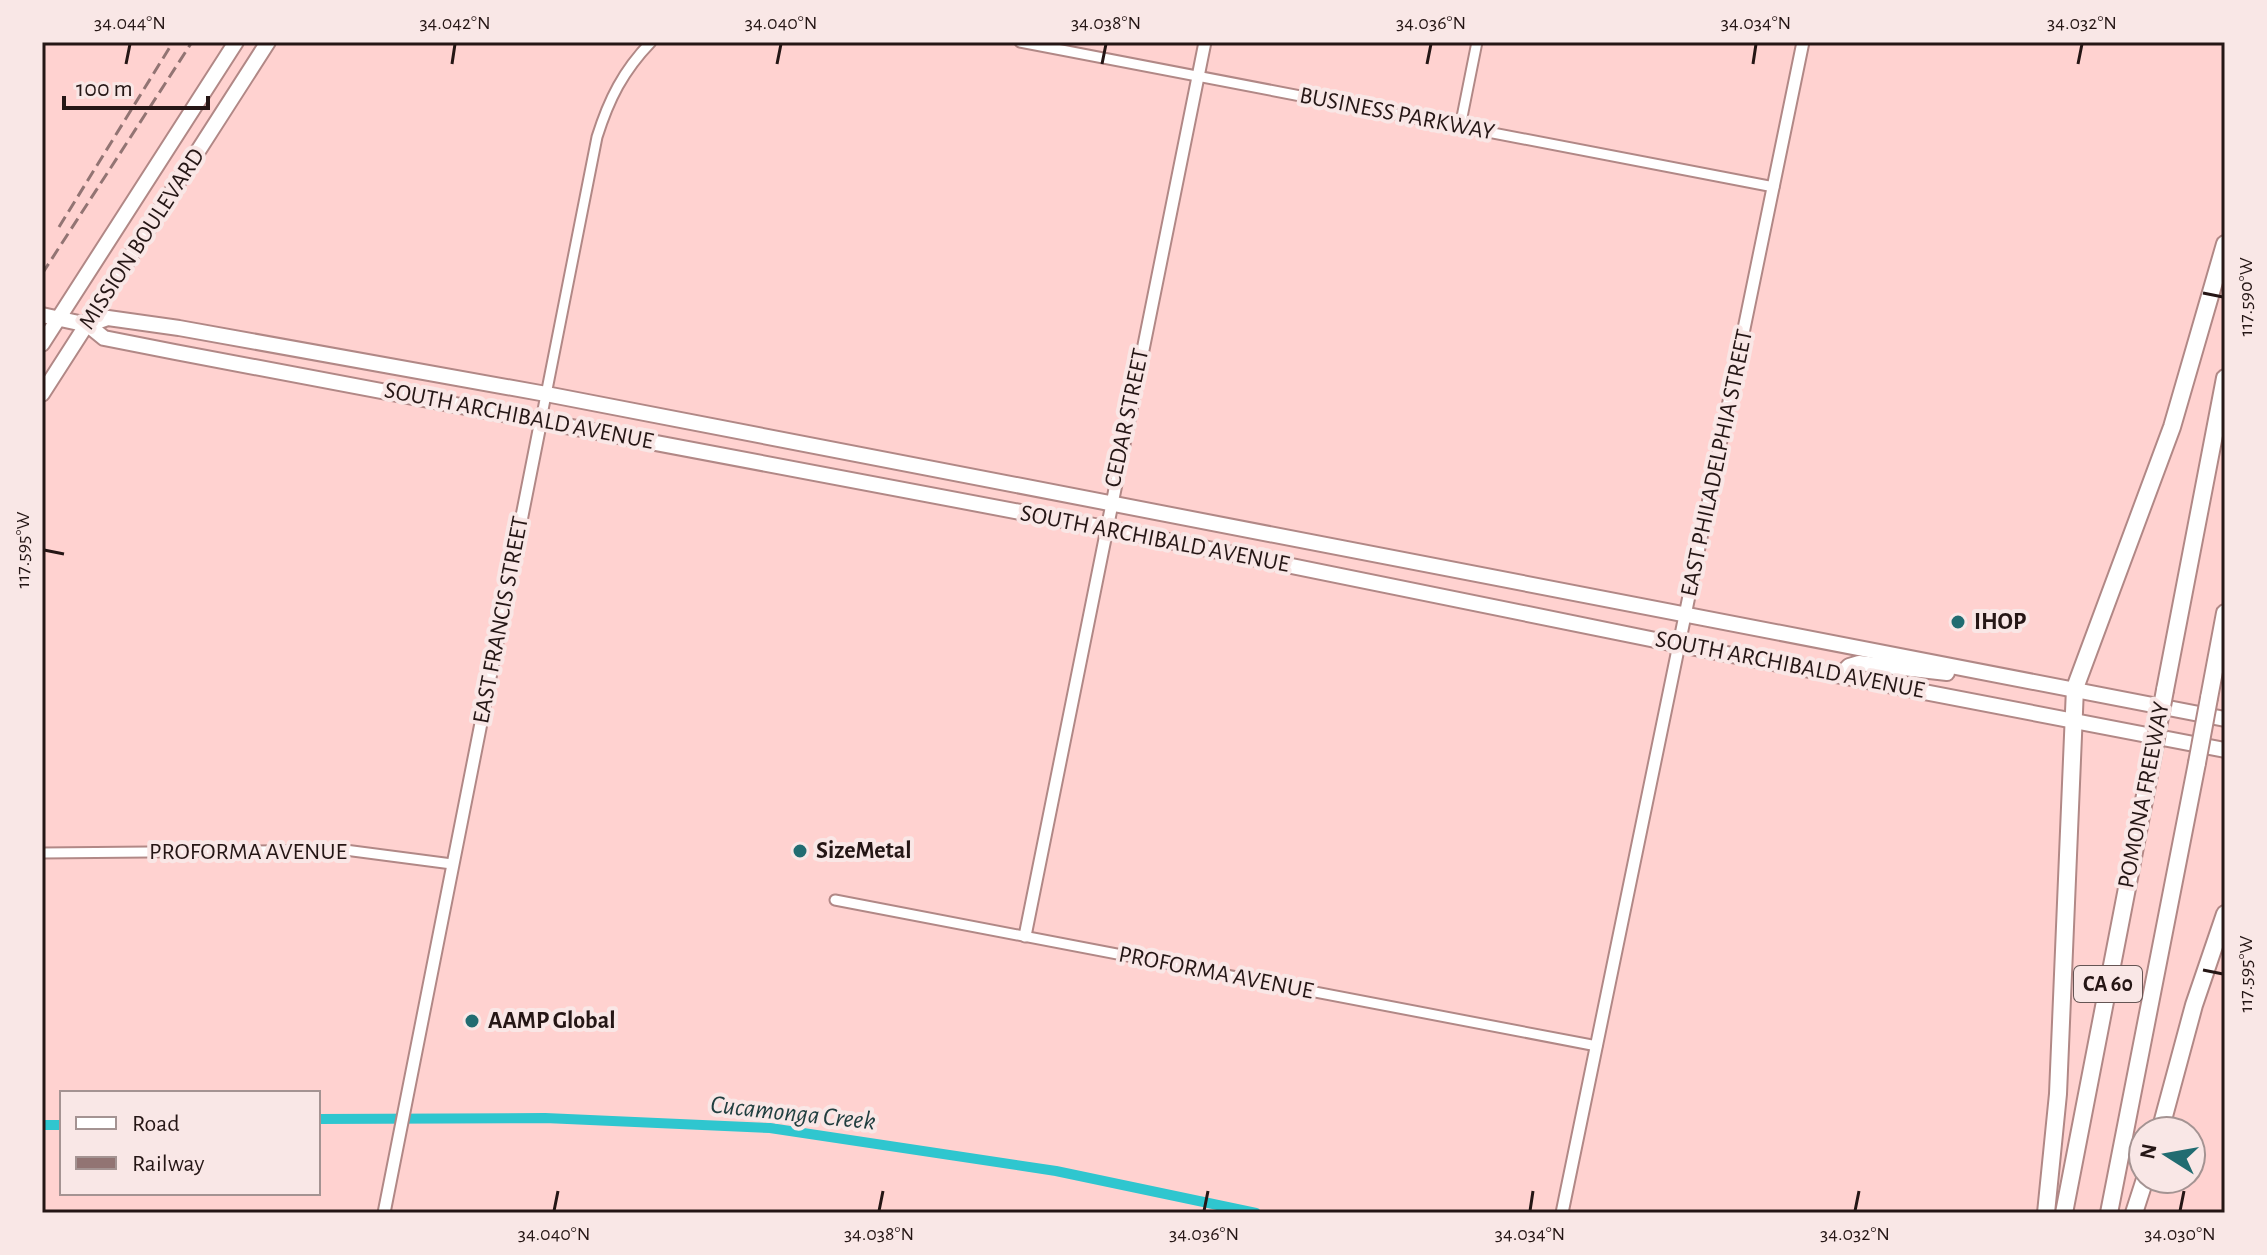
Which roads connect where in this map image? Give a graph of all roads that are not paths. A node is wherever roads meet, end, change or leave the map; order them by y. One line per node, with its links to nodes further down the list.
1 (236, 42): 14 (main road, MISSION BOULEVARD)
2 (268, 42): 12 (main road, MISSION BOULEVARD)
3 (651, 42): 20 (street, EAST FRANCIS STREET)
4 (1020, 42): 8 (street, BUSINESS PARKWAY)
5 (1205, 42): 8 (street, CEDAR STREET)
6 (1477, 42): 9 (street)
7 (1803, 42): 10 (street, EAST PHILADELPHIA STREET)
8 (1198, 75): 9 (street, BUSINESS PARKWAY); 22 (street, CEDAR STREET)
9 (1460, 127): 10 (street, BUSINESS PARKWAY)
10 (1774, 187): 25 (street, EAST PHILADELPHIA STREET)
11 (2225, 244): 29 (highway)
12 (118, 278): 15 (main road); 16 (main road, MISSION BOULEVARD)
13 (42, 315): 14 (main road, SOUTH ARCHIBALD AVENUE)
14 (59, 319): 16 (main road, SOUTH ARCHIBALD AVENUE); 17 (main road, MISSION BOULEVARD)
15 (131, 321): 16 (main road, SOUTH ARCHIBALD AVENUE); 20 (main road, SOUTH ARCHIBALD AVENUE)
16 (88, 325): 19 (main road, MISSION BOULEVARD); 21 (main road, SOUTH ARCHIBALD AVENUE)
17 (42, 344)
18 (2225, 378): 43 (highway, POMONA FREEWAY / CA 60, bridge)
19 (42, 394)
20 (546, 394): 21 (street, EAST FRANCIS STREET); 22 (main road, SOUTH ARCHIBALD AVENUE)
21 (541, 420): 23 (main road, SOUTH ARCHIBALD AVENUE); 34 (street, EAST FRANCIS STREET)
22 (1110, 502): 23 (street, CEDAR STREET); 25 (main road, SOUTH ARCHIBALD AVENUE)
23 (1105, 528): 26 (main road, SOUTH ARCHIBALD AVENUE); 37 (street, CEDAR STREET)
24 (2225, 613): 44 (highway, POMONA FREEWAY / CA 60, bridge)
25 (1686, 615): 26 (street, EAST PHILADELPHIA STREET); 27 (main road, SOUTH ARCHIBALD AVENUE)
26 (1680, 645): 28 (main road, SOUTH ARCHIBALD AVENUE); 38 (street, EAST PHILADELPHIA STREET)
27 (1999, 674): 28 (main road); 29 (main road, SOUTH ARCHIBALD AVENUE)
28 (1840, 675): 31 (main road, SOUTH ARCHIBALD AVENUE)
29 (2075, 688): 30 (main road, SOUTH ARCHIBALD AVENUE); 31 (highway)
30 (2225, 719)
31 (2071, 720): 32 (main road, SOUTH ARCHIBALD AVENUE); 42 (highway)
32 (2225, 750)
33 (42, 853): 34 (street, PROFORMA AVENUE)
34 (452, 864): 40 (street, EAST FRANCIS STREET)
35 (835, 900): 37 (street, PROFORMA AVENUE)
36 (2225, 914): 39 (highway)
37 (1025, 936): 38 (street, PROFORMA AVENUE)
38 (1597, 1046): 41 (street, EAST PHILADELPHIA STREET)
39 (2164, 1115)
40 (384, 1213)
41 (1562, 1213)
42 (2046, 1213)
43 (2064, 1213)
44 (2109, 1213)

